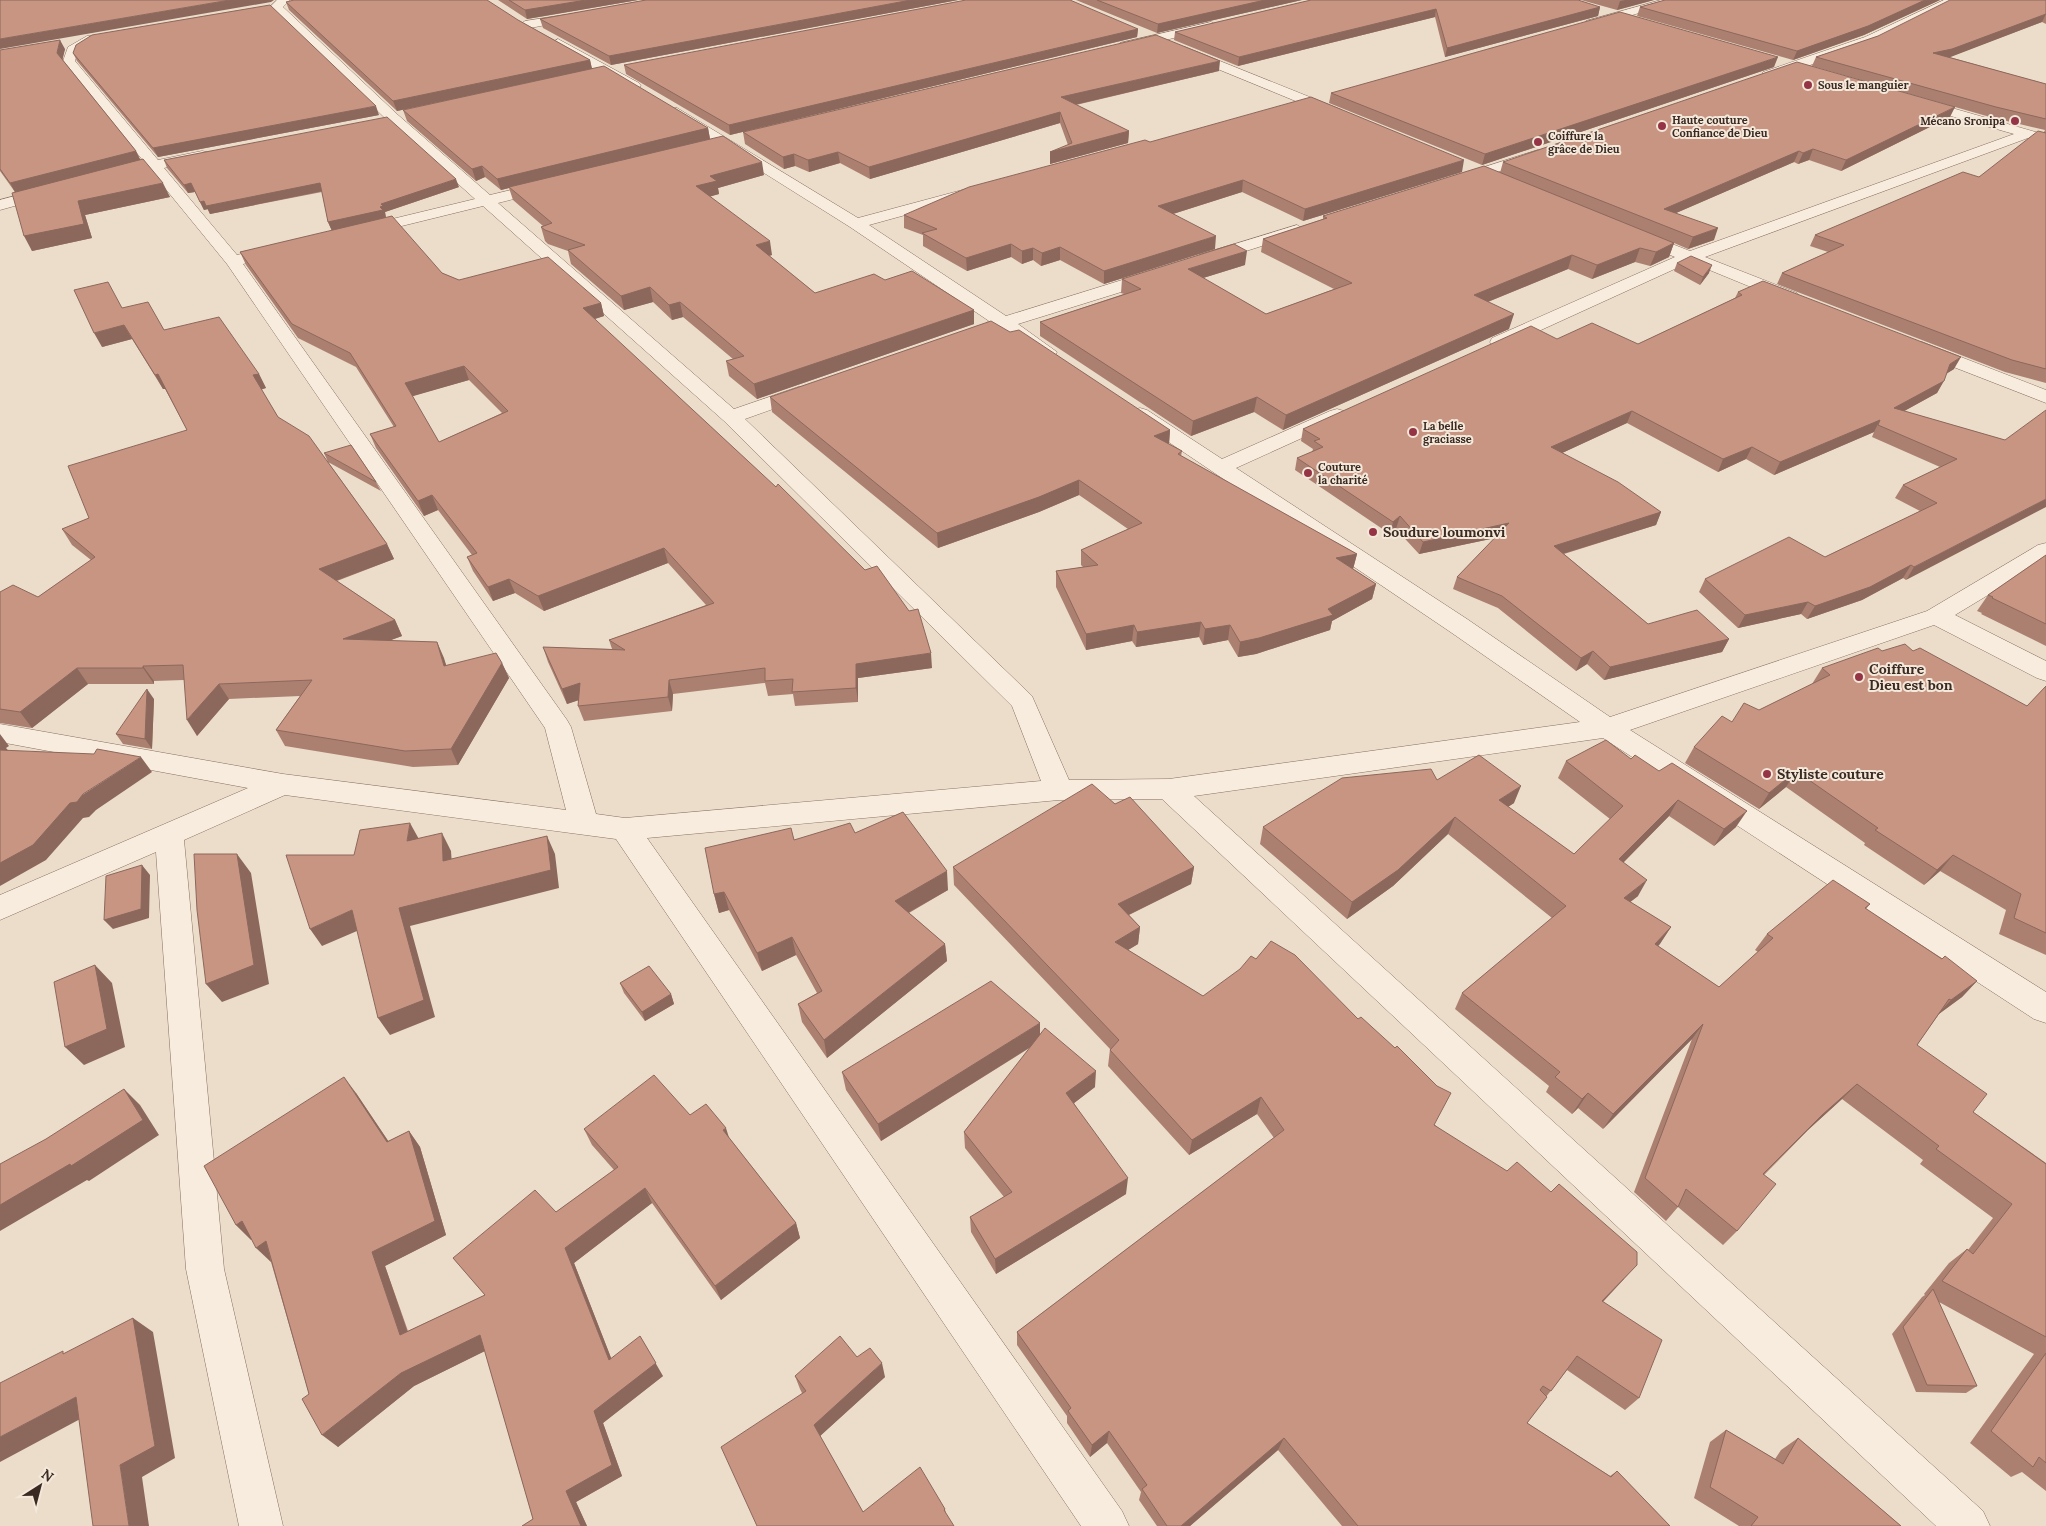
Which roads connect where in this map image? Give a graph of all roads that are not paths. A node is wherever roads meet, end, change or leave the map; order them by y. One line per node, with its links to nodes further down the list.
1 (1674, 0): 6 (street)
2 (1953, 0): 15 (street)
3 (280, 5): 22 (street)
4 (1589, 8): 6 (street)
5 (592, 14): 40 (street)
6 (1617, 16): 8 (street); 9 (street)
7 (1220, 23): 11 (street)
8 (1645, 24)
9 (1579, 26)
10 (1129, 28): 11 (street)
11 (1154, 38): 13 (street); 20 (street)
12 (64, 44): 30 (street)
13 (1106, 50)
14 (1775, 61): 15 (street)
15 (1794, 66): 16 (street); 17 (street)
16 (1813, 72)
17 (1756, 79)
18 (1324, 95): 20 (street)
19 (1906, 99): 25 (street)
20 (1306, 100): 21 (street); 23 (street)
21 (1286, 106)
22 (402, 116): 24 (street); 38 (street)
23 (1350, 118)
24 (374, 122)
25 (2027, 134): 26 (street); 45 (street)
26 (2046, 139)
27 (1548, 150): 31 (street)
28 (212, 153): 30 (street)
29 (1456, 162): 31 (street)
30 (155, 164): 32 (street); 46 (street)
31 (1482, 172): 33 (street); 35 (street)
32 (99, 179)
33 (1500, 180)
34 (564, 182): 38 (street)
35 (1445, 184)
36 (62, 189): 39 (street)
37 (980, 190): 40 (street)
38 (486, 202): 43 (street); 59 (street)
39 (0, 205)
40 (856, 224): 50 (street)
41 (1314, 225): 47 (street)
42 (1626, 231): 45 (street)
43 (346, 234)
44 (289, 248): 46 (street)
45 (1688, 257): 49 (street); 53 (street)
46 (233, 261): 69 (street)
47 (1192, 264)
48 (1173, 269): 50 (street)
49 (1807, 303)
50 (1004, 322): 51 (street); 54 (street)
51 (976, 332)
52 (1908, 343): 56 (street)
53 (1481, 350)
54 (1068, 366)
55 (826, 384): 59 (street)
56 (2046, 397)
57 (1124, 403): 60 (street)
58 (1355, 407): 60 (street)
59 (731, 417): 67 (street)
60 (1220, 468): 64 (street)
61 (2046, 550): 62 (street)
62 (1936, 616): 63 (street); 64 (street)
63 (2046, 672)
64 (1607, 728): 68 (street); 73 (street)
65 (0, 733): 66 (street)
66 (283, 784): 69 (street); 71 (street)
67 (1059, 790): 68 (street); 70 (street)
68 (1169, 790): 76 (street)
69 (584, 824): 70 (street)
70 (625, 829): 75 (street)
71 (169, 834): 72 (street); 74 (street)
72 (0, 908)
73 (2046, 1008)
74 (260, 1526)
75 (1108, 1526)
76 (1968, 1526)

